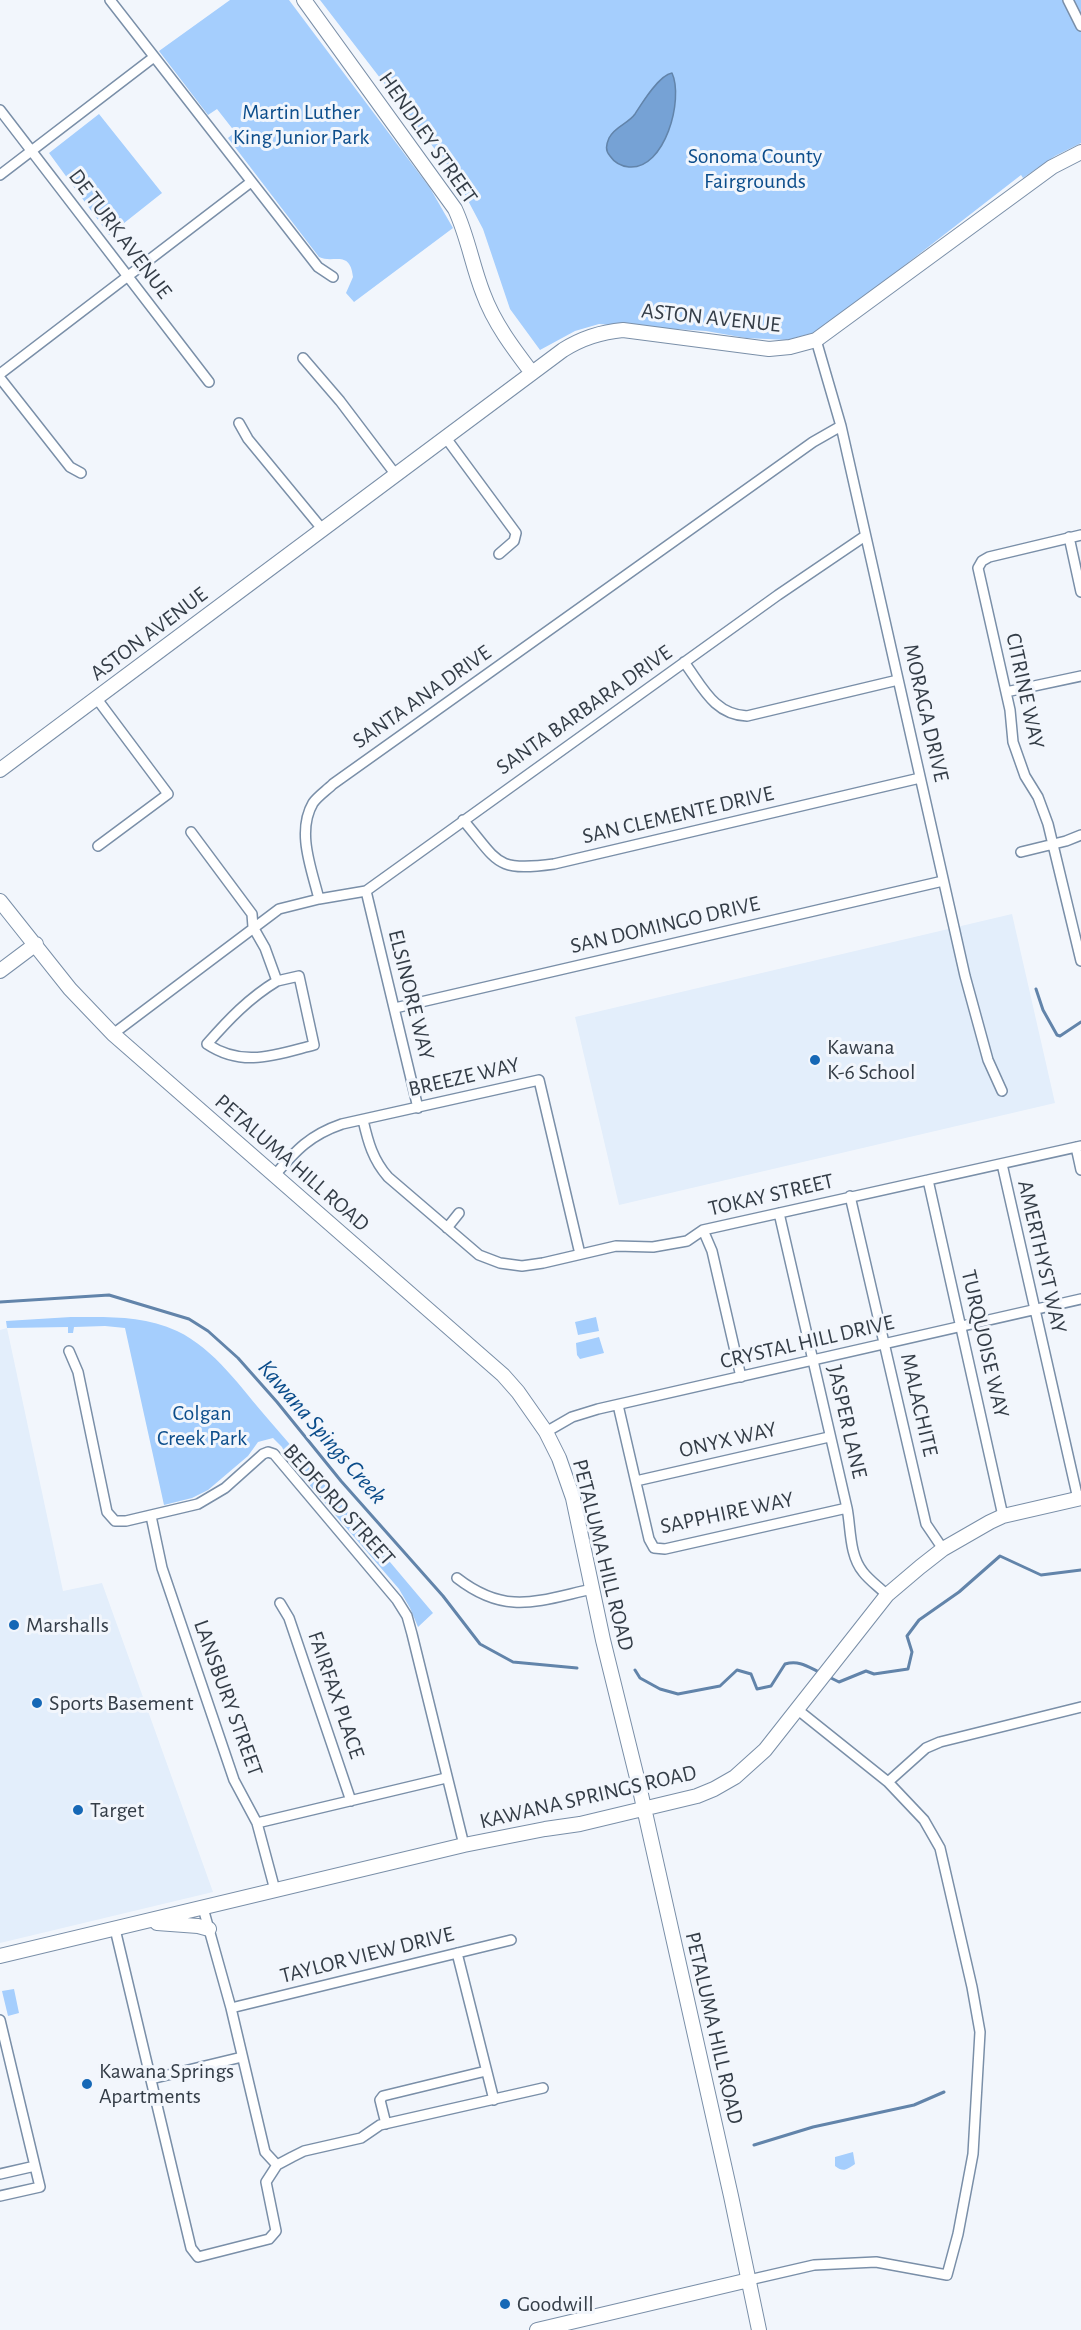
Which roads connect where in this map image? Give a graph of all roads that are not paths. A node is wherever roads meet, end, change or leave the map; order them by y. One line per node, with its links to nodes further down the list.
1 (110, 0): 5 (street)
2 (304, 0): 15 (street, HENDLEY STREET)
3 (1068, 0): 4 (street)
4 (1081, 26)
5 (154, 57): 7 (street); 10 (street)
6 (0, 110): 7 (street, DE TURK AVENUE)
7 (32, 151): 9 (street); 11 (street, DE TURK AVENUE)
8 (1080, 156): 13 (street, ASTON AVENUE)
9 (0, 175)
10 (251, 182): 11 (street); 12 (street)
11 (128, 276): 16 (street); 17 (street, DE TURK AVENUE)
12 (333, 277)
13 (816, 340): 15 (street, ASTON AVENUE); 19 (street, MORAGA DRIVE)
14 (303, 358): 22 (street)
15 (532, 373): 20 (street, ASTON AVENUE)
16 (0, 376): 21 (street)
17 (209, 382)
18 (239, 423): 23 (street)
19 (841, 426): 25 (street, MORAGA DRIVE); 44 (street, SANTA ANA DRIVE)
20 (446, 438): 22 (street, ASTON AVENUE); 27 (street)
21 (81, 473)
22 (396, 475): 23 (street, ASTON AVENUE)
23 (323, 530): 33 (street, ASTON AVENUE)
24 (1081, 535): 26 (street, CITRINE WAY)
25 (865, 536): 29 (street, SANTA BARBARA DRIVE); 31 (street, MORAGA DRIVE)
26 (1069, 537): 28 (street); 32 (street, CITRINE WAY)
27 (499, 554)
28 (1081, 592)
29 (684, 662): 31 (street); 36 (street, SANTA BARBARA DRIVE)
30 (1081, 676): 32 (street)
31 (898, 680): 35 (street, MORAGA DRIVE)
32 (1006, 692): 39 (street, CITRINE WAY)
33 (97, 699): 34 (street, ASTON AVENUE); 40 (street)
34 (0, 770)
35 (920, 778): 36 (street, SAN CLEMENTE DRIVE); 42 (street, MORAGA DRIVE)
36 (463, 820): 43 (street, SANTA BARBARA DRIVE)
37 (191, 832): 46 (street)
38 (1081, 836): 39 (street)
39 (1053, 845): 41 (street); 48 (street, CITRINE WAY)
40 (98, 846)
41 (1022, 852)
42 (943, 880): 51 (street, SAN DOMINGO DRIVE); 53 (street, MORAGA DRIVE)
43 (366, 891): 44 (street, SANTA BARBARA DRIVE); 51 (street, ELSINORE WAY)
44 (320, 899): 46 (street)
45 (0, 901): 47 (street, PETALUMA HILL ROAD)
46 (253, 927): 50 (street); 52 (street)
47 (36, 944): 49 (street); 52 (street, PETALUMA HILL ROAD)
48 (1081, 961)
49 (0, 971)
50 (277, 981): 50 (street)
51 (395, 1008): 54 (street, ELSINORE WAY)
52 (113, 1034): 59 (street, PETALUMA HILL ROAD)
53 (1002, 1092)
54 (418, 1108): 55 (street, BREEZE WAY); 66 (street, BREEZE WAY)
55 (363, 1120): 59 (street, BREEZE WAY); 64 (street, TOKAY STREET)
56 (1078, 1147): 57 (street, TOKAY STREET); 58 (street)
57 (1002, 1164): 60 (street, TOKAY STREET); 68 (street, AMERTHYST WAY)
58 (1081, 1170)
59 (275, 1175): 75 (street, PETALUMA HILL ROAD)
60 (928, 1180): 61 (street, TOKAY STREET); 69 (street, TURQUOISE WAY)
61 (850, 1196): 63 (street, TOKAY STREET); 70 (street, MALACHITE)
62 (459, 1213): 64 (street)
63 (779, 1213): 65 (street, TOKAY STREET); 72 (street, JASPER LANE)
64 (447, 1228): 66 (street, TOKAY STREET)
65 (704, 1230): 66 (street, TOKAY STREET); 73 (street)
66 (580, 1254)
67 (1081, 1299): 68 (street, CRYSTAL HILL DRIVE)
68 (1034, 1310): 69 (street, CRYSTAL HILL DRIVE); 78 (street, AMERTHYST WAY)
69 (961, 1327): 70 (street, CRYSTAL HILL DRIVE); 81 (street, TURQUOISE WAY)
70 (885, 1344): 72 (street, CRYSTAL HILL DRIVE); 82 (street, MALACHITE)
71 (69, 1351): 80 (street, BEDFORD STREET)
72 (812, 1361): 73 (street, CRYSTAL HILL DRIVE); 76 (street, JASPER LANE)
73 (741, 1377): 74 (street, CRYSTAL HILL DRIVE)
74 (618, 1405): 75 (street, CRYSTAL HILL DRIVE); 77 (street, SAPPHIRE WAY)
75 (546, 1432): 84 (street, PETALUMA HILL ROAD)
76 (829, 1437): 77 (street, ONYX WAY); 79 (street, JASPER LANE)
77 (636, 1481): 79 (street, SAPPHIRE WAY)
78 (1080, 1498): 81 (street, KAWANA SPRINGS ROAD)
79 (847, 1508): 85 (street, JASPER LANE)
80 (151, 1515): 89 (street, BEDFORD STREET); 93 (street, LANSBURY STREET)
81 (1003, 1516): 82 (street, KAWANA SPRINGS ROAD)
82 (943, 1549): 85 (street, KAWANA SPRINGS ROAD)
83 (457, 1578): 84 (street)
84 (592, 1589): 92 (street, PETALUMA HILL ROAD)
85 (887, 1595): 88 (street, KAWANA SPRINGS ROAD)
86 (280, 1603): 91 (street, FAIRFAX PLACE)
87 (1081, 1707): 90 (street)
88 (798, 1710): 90 (street); 92 (street, KAWANA SPRINGS ROAD)
89 (446, 1778): 91 (street); 94 (street, BEDFORD STREET)
90 (888, 1782): 115 (street)
91 (351, 1801): 93 (street)
92 (644, 1809): 94 (street, KAWANA SPRINGS ROAD); 115 (street, PETALUMA HILL ROAD)
93 (258, 1824): 95 (street, LANSBURY STREET)
94 (464, 1845): 95 (street, KAWANA SPRINGS ROAD)
95 (275, 1890): 96 (street, KAWANA SPRINGS ROAD)
96 (203, 1908): 97 (street, KAWANA SPRINGS ROAD); 99 (street)
97 (143, 1922): 98 (street, KAWANA SPRINGS ROAD); 99 (street)
98 (115, 1929): 102 (street, KAWANA SPRINGS ROAD); 107 (street)
99 (209, 1929): 103 (street)
100 (512, 1940): 101 (street, TAYLOR VIEW DRIVE)
101 (457, 1953): 103 (street, TAYLOR VIEW DRIVE); 106 (street)
102 (0, 1956)
103 (231, 2008): 105 (street)
104 (0, 2020): 112 (street)
105 (242, 2057): 107 (street); 111 (street)
106 (486, 2071): 109 (street); 110 (street)
107 (151, 2079): 111 (street)
108 (543, 2088): 109 (street)
109 (494, 2100): 110 (street)
110 (386, 2124): 111 (street)
111 (277, 2165)
112 (34, 2166): 113 (street); 114 (street)
113 (0, 2174)
114 (0, 2196)
115 (749, 2280): 116 (street); 117 (street, PETALUMA HILL ROAD)
116 (537, 2330)
117 (759, 2330)

